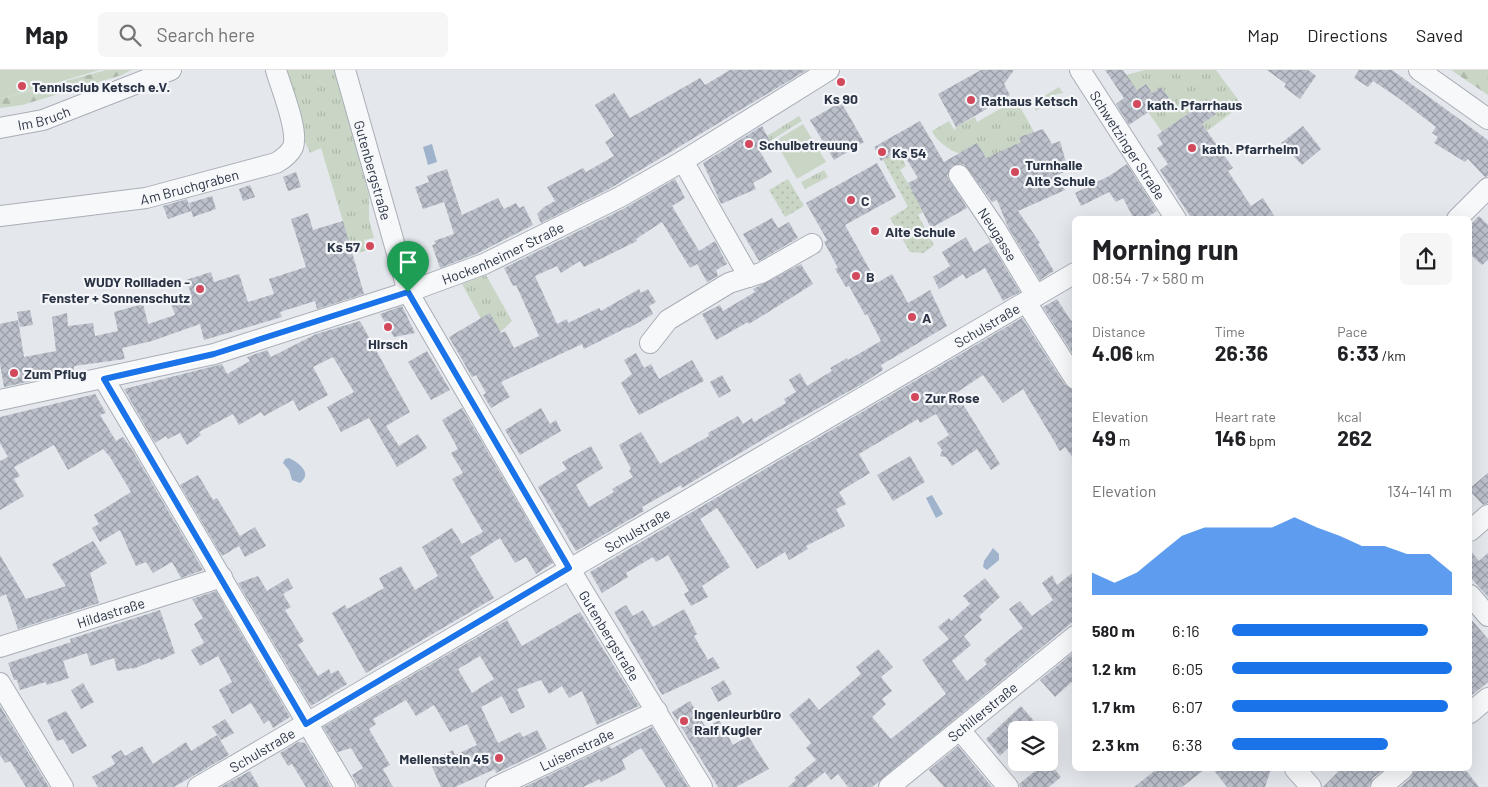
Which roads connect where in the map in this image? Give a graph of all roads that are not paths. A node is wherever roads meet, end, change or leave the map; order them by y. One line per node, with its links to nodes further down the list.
1 (171, 70): 8 (street, Im Bruch)
2 (276, 70): 12 (street, Am Bruchgraben)
3 (345, 70): 18 (street, Gutenbergstraße)
4 (829, 70): 9 (street, Hockenheimer Straße)
5 (1080, 70): 13 (street, Schwetzinger Straße)
6 (1419, 70): 7 (street)
7 (1488, 119)
8 (0, 128)
9 (683, 161): 17 (street); 18 (street, Hockenheimer Straße)
10 (959, 175): 19 (street, Neugasse)
11 (1488, 188): 14 (street)
12 (0, 216)
13 (1169, 216)
14 (1460, 216)
15 (812, 244): 17 (street)
16 (1072, 275): 19 (street, Schulstraße)
17 (749, 277): 20 (street)
18 (408, 292): 22 (street, Hockenheimer Straße); 26 (street, Gutenbergstraße)
19 (1031, 299): 21 (street, Neugasse); 26 (street, Schulstraße)
20 (650, 343)
21 (1072, 374)
22 (104, 379): 23 (street, Hockenheimer Straße); 27 (street)
23 (0, 400)
24 (1488, 515): 25 (street)
25 (1472, 528)
26 (569, 568): 34 (street, Gutenbergstraße); 36 (street, Schulstraße)
27 (222, 577): 31 (street, Hildastraße); 36 (street)
28 (1472, 597): 29 (street)
29 (1488, 616)
30 (1072, 638): 37 (street, Schillerstraße)
31 (0, 647)
32 (0, 683): 40 (street)
33 (1488, 698): 35 (street)
34 (657, 711): 43 (street, Luisenstraße); 44 (street, Gutenbergstraße)
35 (1472, 711)
36 (306, 724): 41 (street, Schulstraße); 42 (street)
37 (960, 730): 45 (street, Schillerstraße); 46 (street)
38 (1297, 771): 47 (street)
39 (1401, 771): 48 (street)
40 (63, 787)
41 (198, 787)
42 (344, 787)
43 (496, 787)
44 (702, 787)
45 (888, 787)
46 (1008, 787)
47 (1311, 787)
48 (1381, 787)

